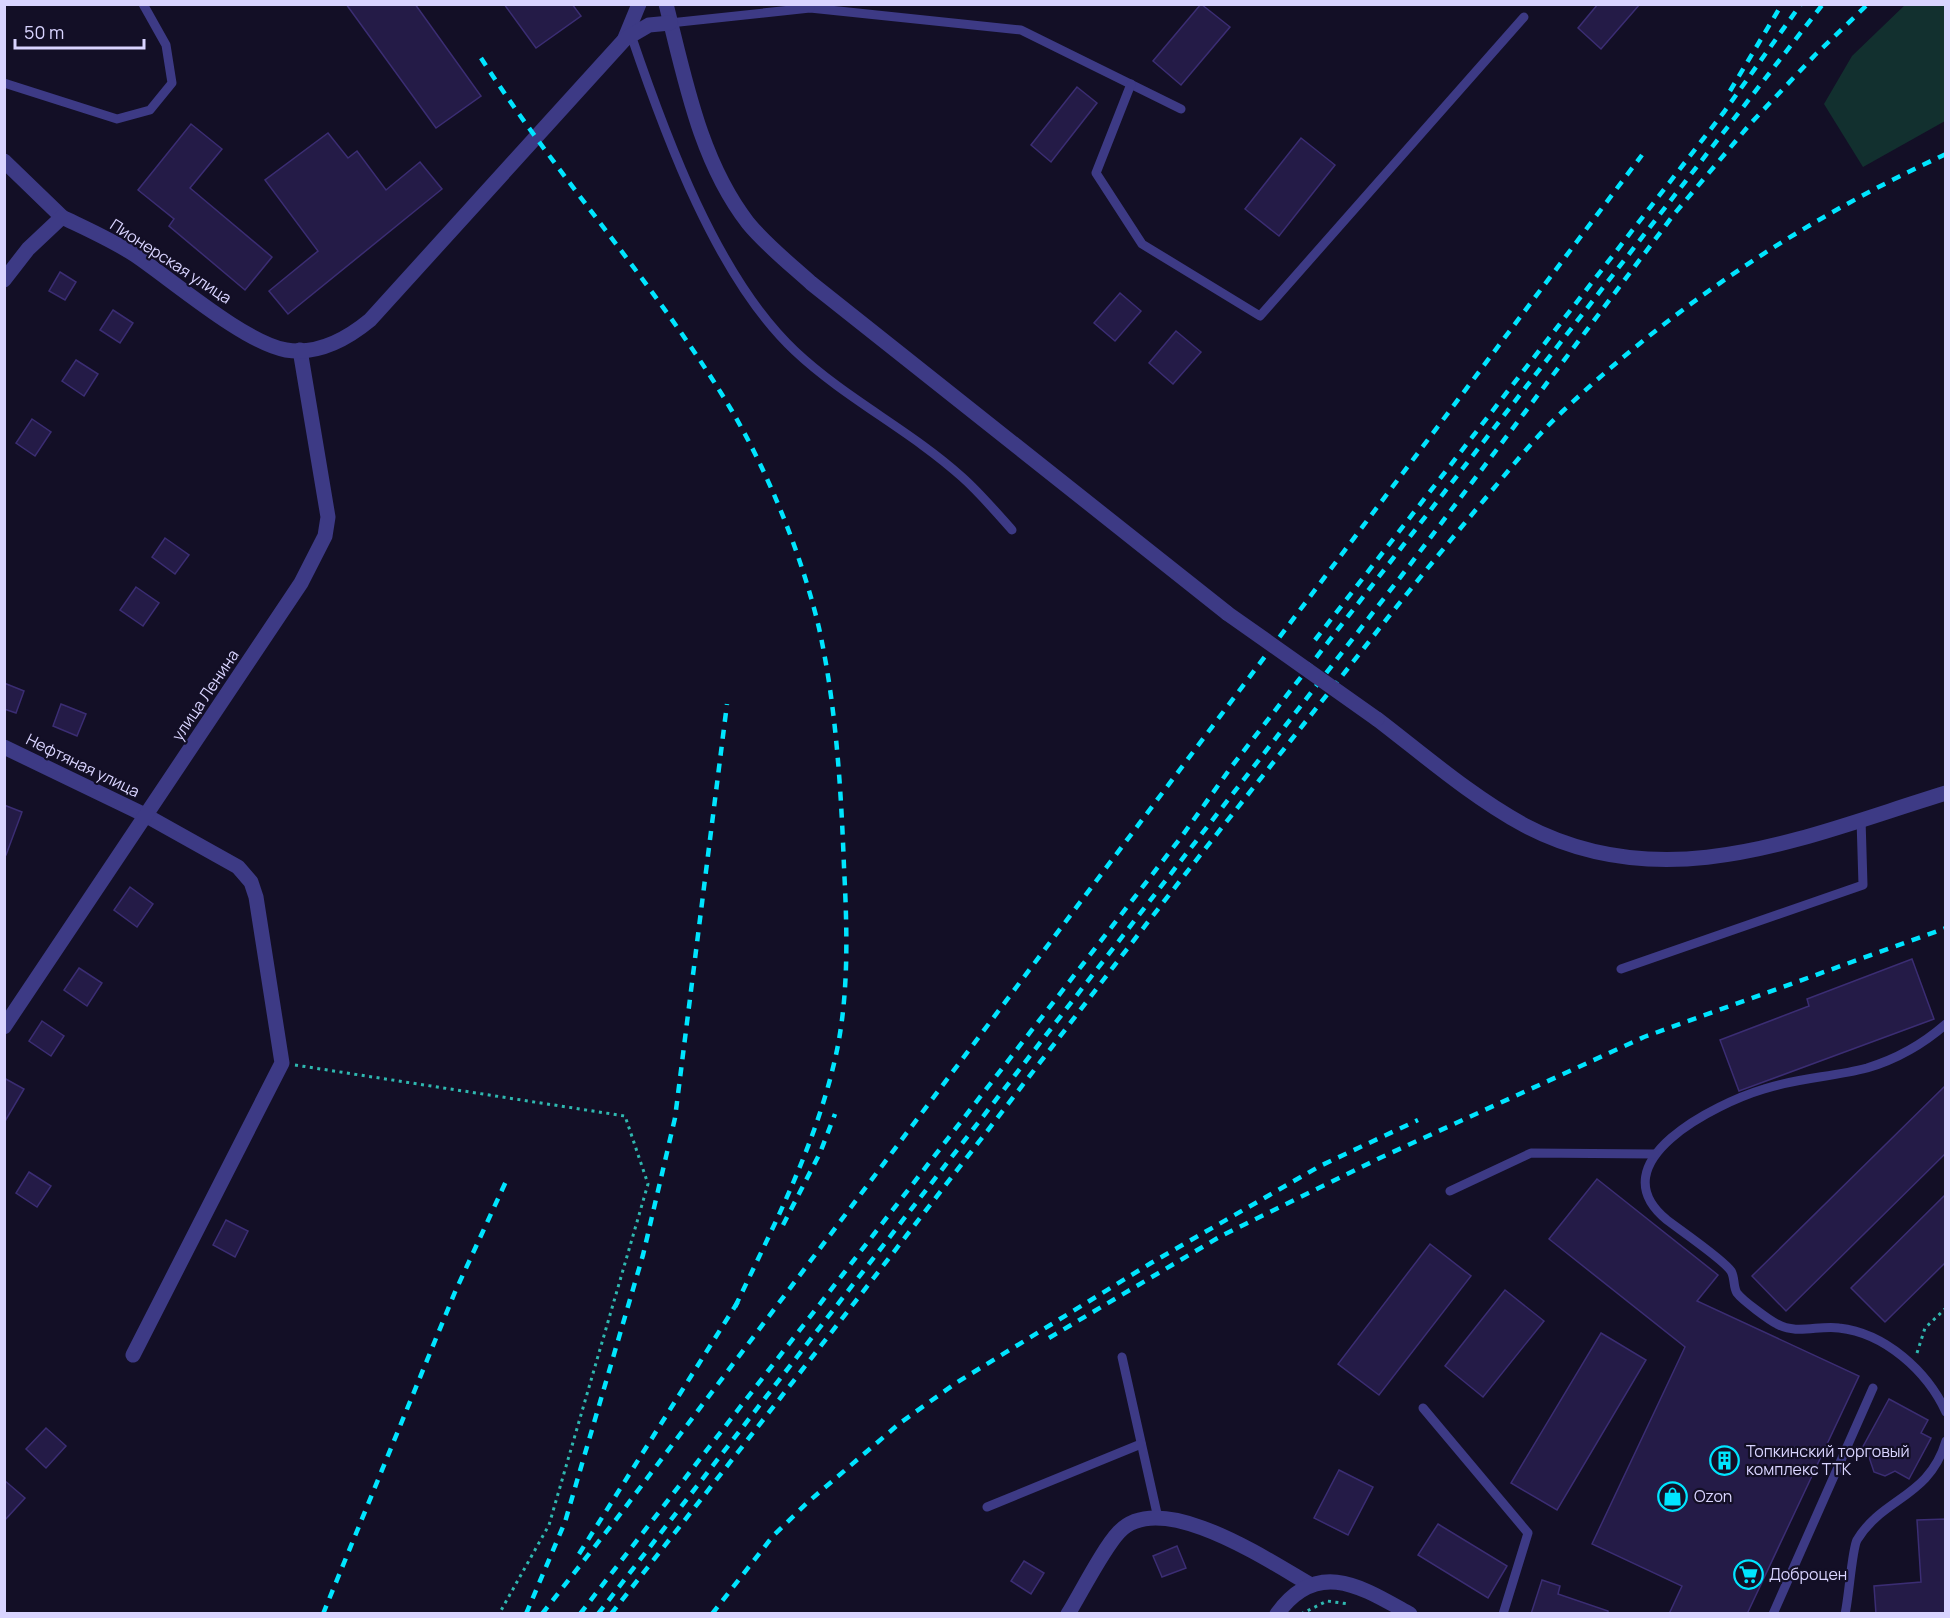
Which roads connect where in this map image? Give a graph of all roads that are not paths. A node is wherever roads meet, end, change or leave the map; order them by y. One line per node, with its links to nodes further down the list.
1 (143, 4): 8 (lane)
2 (639, 4): 7 (street)
3 (666, 4): 6 (street)
4 (809, 6): 6 (lane); 9 (lane)
5 (1524, 16): 9 (lane)
6 (670, 23): 7 (street); 19 (street, bridge)
7 (628, 37): 14 (street); 15 (lane)
8 (4, 83)
9 (1131, 84): 10 (lane)
10 (1181, 109)
11 (4, 161): 12 (street, Пионерская улица)
12 (62, 217): 13 (street); 14 (street, Пионерская улица)
13 (4, 280)
14 (300, 350): 18 (street, улица Ленина)
15 (1012, 530)
16 (4, 747): 18 (street, Нефтяная улица)
17 (1946, 793): 19 (street)
18 (146, 815): 22 (street, улица Ленина); 25 (street, Нефтяная улица)
19 (1861, 819): 20 (lane)
20 (1621, 969)
21 (1946, 1024): 23 (lane)
22 (4, 1027)
23 (1654, 1154): 24 (lane); 29 (lane)
24 (1450, 1191)
25 (133, 1355)
26 (1122, 1357): 31 (lane)
27 (1873, 1388): 39 (lane)
28 (1423, 1408): 38 (lane)
29 (1946, 1412)
30 (1946, 1441): 40 (lane)
31 (1142, 1444): 32 (lane); 33 (lane)
32 (987, 1507)
33 (1158, 1518): 34 (street); 35 (street)
34 (1311, 1585): 36 (street); 37 (street)
35 (1068, 1614)
36 (1277, 1614)
37 (1410, 1614)
38 (1503, 1614)
39 (1773, 1614)
40 (1845, 1614)

